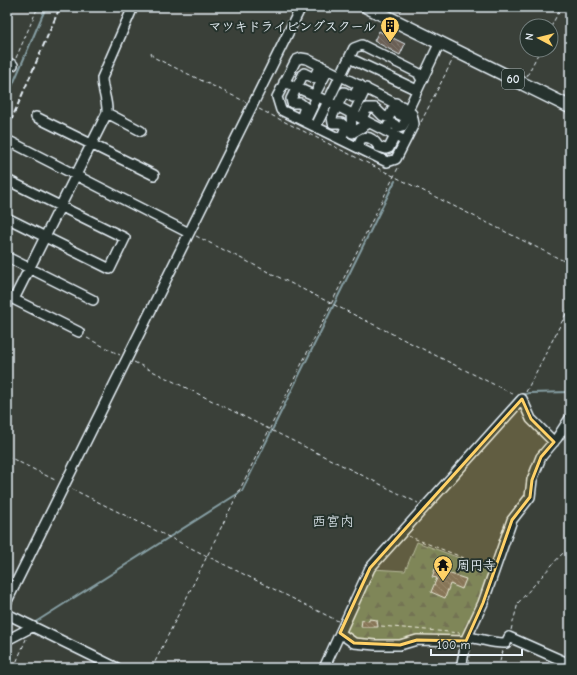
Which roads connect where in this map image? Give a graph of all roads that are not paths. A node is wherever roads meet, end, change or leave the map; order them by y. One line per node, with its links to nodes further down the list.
1 (133, 7): 18 (street)
2 (302, 7): 37 (street)
3 (367, 7): 4 (main road, 60)
4 (440, 42): 8 (street); 17 (main road, 60)
5 (349, 58): 7 (street); 8 (street); 12 (street)
6 (324, 68): 7 (street); 9 (street); 11 (street); 13 (street)
7 (340, 75): 10 (street); 14 (street)
8 (422, 80): 12 (street)
9 (284, 82): 11 (street); 21 (street)
10 (363, 87): 15 (street); 16 (street); 20 (street)
11 (296, 88): 13 (street); 21 (street)
12 (417, 90): 16 (street)
13 (316, 96): 14 (street); 21 (street)
14 (328, 102): 15 (street); 23 (street)
15 (337, 106): 20 (street); 27 (street)
16 (402, 106): 20 (street); 22 (street)
17 (570, 107)
18 (107, 113): 24 (street); 30 (street)
19 (36, 117): 30 (street)
20 (359, 117): 25 (street)
21 (303, 120): 23 (street)
22 (409, 125): 25 (street); 28 (street)
23 (316, 126): 27 (street)
24 (141, 131)
25 (385, 131): 26 (street)
26 (395, 136): 28 (street); 31 (street)
27 (341, 139): 31 (street)
28 (404, 141): 31 (street)
29 (11, 142): 32 (street)
30 (92, 144): 32 (street); 33 (street)
31 (357, 147)
32 (77, 174): 35 (street); 37 (street)
33 (154, 175)
34 (7, 180): 35 (street)
35 (61, 207): 38 (street); 38 (street)
36 (7, 218): 38 (street)
37 (189, 232): 46 (street)
38 (46, 237): 40 (street)
39 (7, 257): 40 (street)
40 (29, 268): 41 (street); 42 (street)
41 (10, 297): 43 (street)
42 (93, 300)
43 (79, 332)
44 (570, 418): 45 (street)
45 (554, 442): 49 (street); 50 (street)
46 (7, 601)
47 (7, 614): 48 (street)
48 (32, 627): 51 (street); 53 (street)
49 (342, 628): 50 (street); 54 (street)
50 (467, 637): 52 (street); 55 (street)
51 (7, 640)
52 (570, 664)
53 (117, 668)
54 (324, 668)
55 (461, 668)

